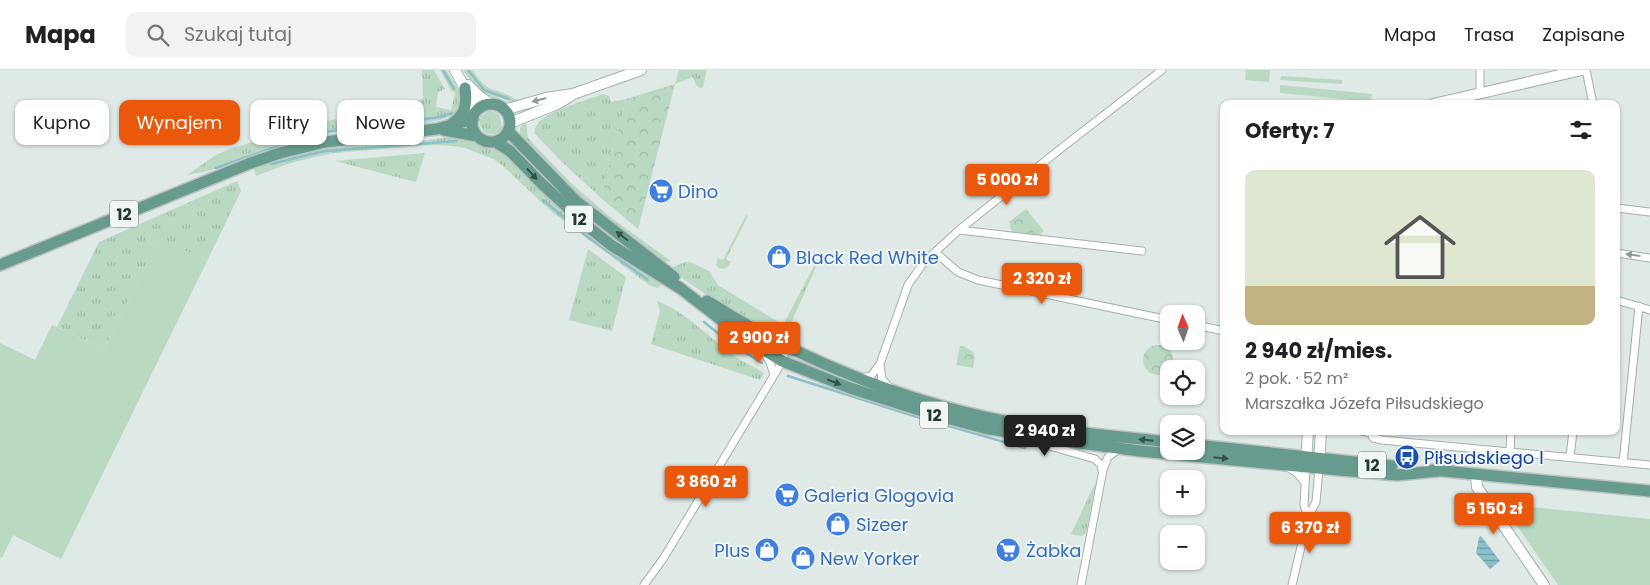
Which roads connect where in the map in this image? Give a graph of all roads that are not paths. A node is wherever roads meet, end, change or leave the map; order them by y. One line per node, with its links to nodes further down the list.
1 (641, 70): 7 (street)
2 (1162, 70): 20 (street)
3 (1480, 70): 6 (street)
4 (1584, 70): 6 (street); 9 (street)
5 (460, 78): 10 (street); 12 (street); 13 (main road)
6 (1480, 92): 8 (street)
7 (574, 94): 11 (street, one-way to 11); 14 (street)
8 (1449, 100)
9 (1592, 100)
10 (491, 104): 11 (main road); 12 (main road, 12)
11 (504, 110): 14 (main road, 12)
12 (474, 116): 13 (main road, 12); 16 (main road)
13 (450, 125): 15 (main road, 12)
14 (509, 127): 17 (main road); 33 (main road, 12, one-way to 14)
15 (437, 129): 16 (main road, 12); 25 (main road, 12)
16 (477, 136): 17 (main road, 12)
17 (496, 142): 32 (main road, 12, one-way to 32)
18 (1620, 208): 19 (street)
19 (1650, 212)
20 (959, 230): 21 (street); 22 (street)
21 (1142, 251)
22 (935, 252): 29 (street); 35 (street)
23 (1620, 254): 24 (street, one-way to 23)
24 (1650, 258)
25 (0, 265)
26 (1620, 301): 27 (street)
27 (1639, 306): 28 (street); 52 (street)
28 (1650, 310)
29 (1160, 318)
30 (1205, 328): 31 (street)
31 (1220, 330)
32 (758, 347): 34 (main road, 12); 36 (street)
33 (787, 347): 34 (street); 37 (main road, 12)
34 (782, 361): 36 (street); 39 (main road, 12, one-way to 39)
35 (880, 364): 37 (street); 38 (street)
36 (774, 375): 62 (street)
37 (862, 378): 38 (main road, 12)
38 (893, 390): 45 (main road, 12, one-way to 38)
39 (999, 431): 47 (main road, 12); 56 (street)
40 (1307, 435): 50 (street); 51 (street)
41 (1372, 435): 48 (street)
42 (1511, 435): 48 (street)
43 (1573, 435): 49 (street)
44 (1321, 436): 53 (street); 54 (street)
45 (1160, 441)
46 (1205, 446): 50 (main road, 12)
47 (1120, 448): 50 (main road, 12, one-way to 50); 56 (street)
48 (1510, 452): 49 (street)
49 (1570, 458): 52 (street)
50 (1283, 459): 51 (main road, 12); 58 (street)
51 (1306, 462): 53 (main road, 12); 58 (street)
52 (1623, 462): 55 (street)
53 (1319, 463): 54 (main road, 12); 59 (street)
54 (1337, 465): 57 (main road, 12); 59 (street)
55 (1650, 465)
56 (1102, 470): 63 (street)
57 (1476, 475): 60 (main road, 12); 65 (street)
58 (1305, 483): 61 (street)
59 (1317, 484): 61 (street)
60 (1650, 491)
61 (1308, 517): 64 (street)
62 (644, 585)
63 (1081, 585)
64 (1292, 585)
65 (1544, 585)

